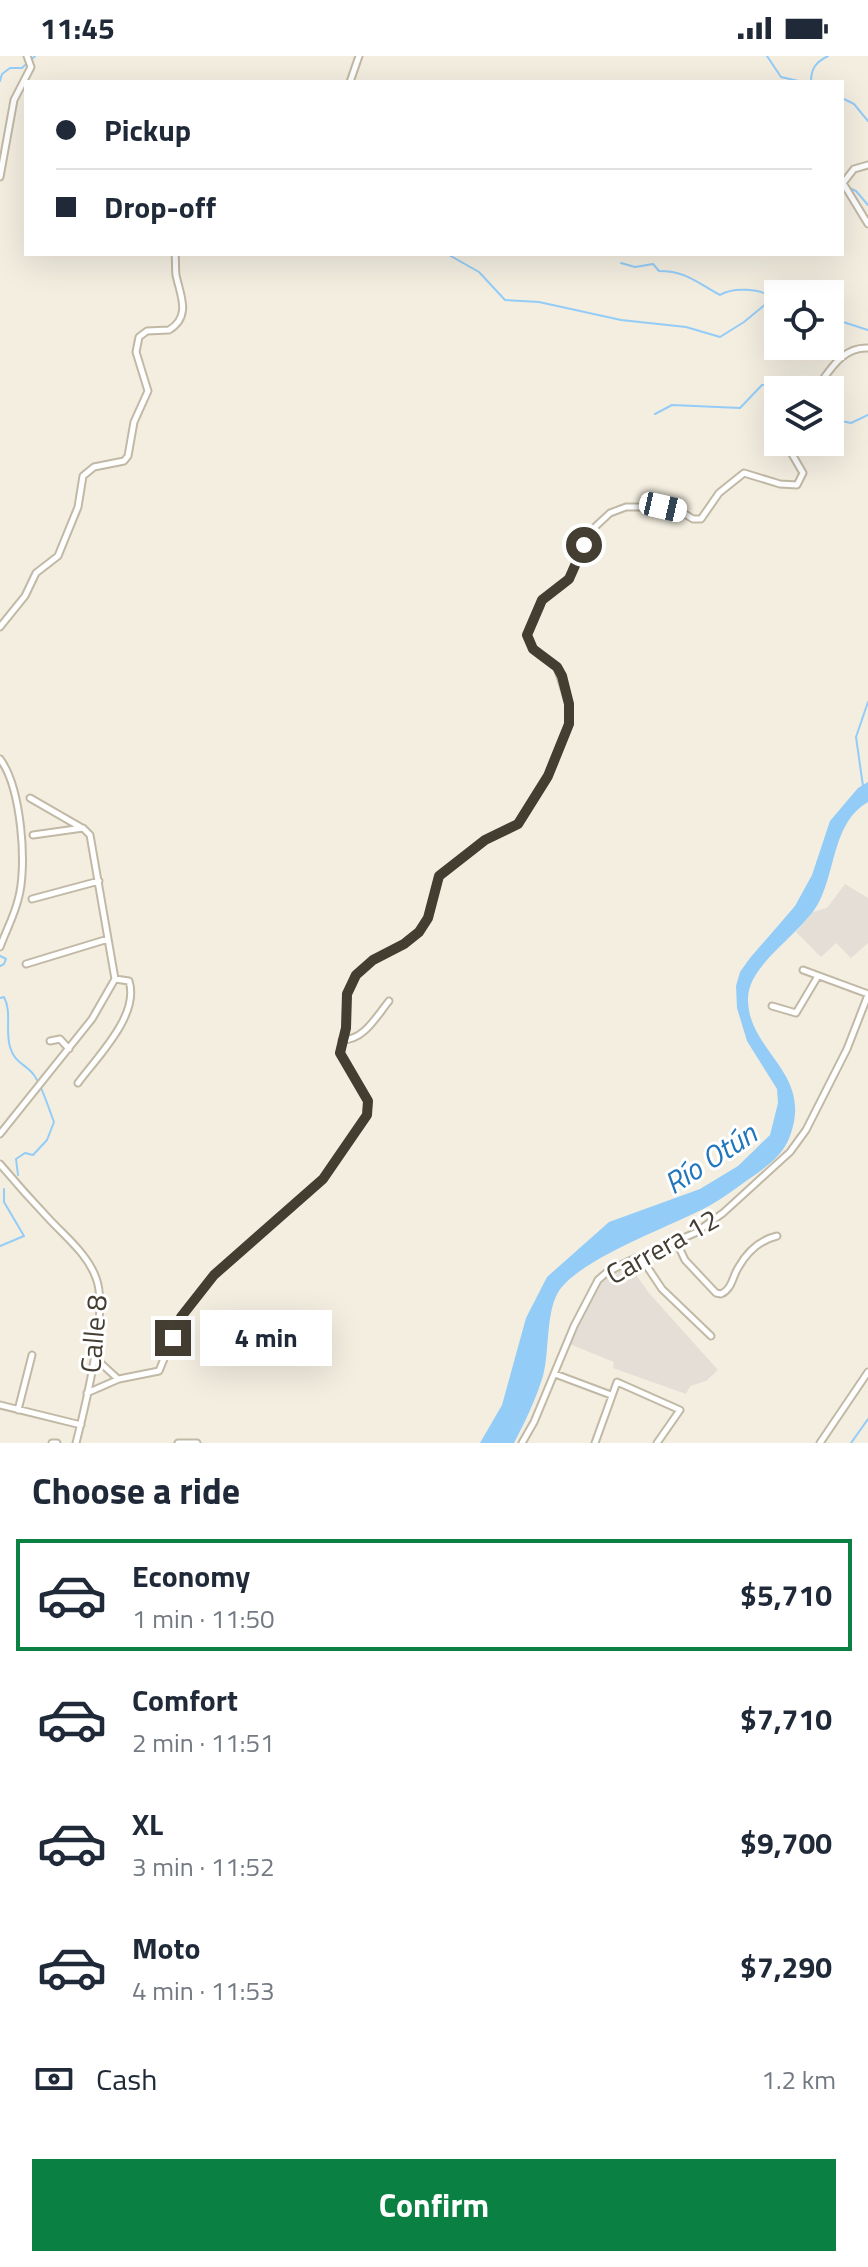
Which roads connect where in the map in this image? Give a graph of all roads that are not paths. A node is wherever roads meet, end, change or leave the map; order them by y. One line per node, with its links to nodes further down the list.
1 (359, 56): 3 (street)
2 (29, 60): 5 (street)
3 (351, 80)
4 (868, 165): 6 (street)
5 (0, 177)
6 (844, 187): 7 (street)
7 (868, 224)
8 (175, 256): 12 (street)
9 (868, 348): 10 (street)
10 (825, 376)
11 (793, 456): 28 (street)
12 (0, 627)
13 (0, 759): 20 (street)
14 (30, 798): 15 (street)
15 (83, 828): 16 (street); 17 (street)
16 (33, 835)
17 (99, 881): 18 (street); 19 (street)
18 (32, 899)
19 (108, 939): 21 (street); 24 (street)
20 (0, 947)
21 (26, 964)
22 (803, 970): 23 (street)
23 (818, 976): 25 (street); 27 (street)
24 (115, 979): 30 (street); 31 (street)
25 (868, 995): 35 (street, Carrera 12)
26 (389, 1001): 28 (street)
27 (772, 1006)
28 (342, 1040): 42 (street)
29 (50, 1041): 30 (street)
30 (69, 1049): 32 (street)
31 (78, 1083)
32 (0, 1134)
33 (0, 1164): 39 (street, Calle 8)
34 (777, 1236): 35 (street)
35 (676, 1241): 36 (street, Carrera 12)
36 (640, 1256): 37 (street); 41 (street, Carrera 12)
37 (711, 1336)
38 (32, 1355): 46 (street)
39 (93, 1355): 42 (street); 43 (street, Calle 8)
40 (868, 1372): 54 (street)
41 (555, 1374): 44 (street); 51 (street, Carrera 12)
42 (119, 1379): 43 (street)
43 (87, 1393): 47 (street, Calle 8)
44 (611, 1395): 52 (street); 53 (street)
45 (0, 1405): 46 (street)
46 (18, 1410): 47 (street)
47 (81, 1425): 48 (street, Calle 8)
48 (76, 1443)
49 (178, 1443): 50 (street)
50 (197, 1443)
51 (522, 1443)
52 (595, 1443)
53 (657, 1443)
54 (820, 1443)

